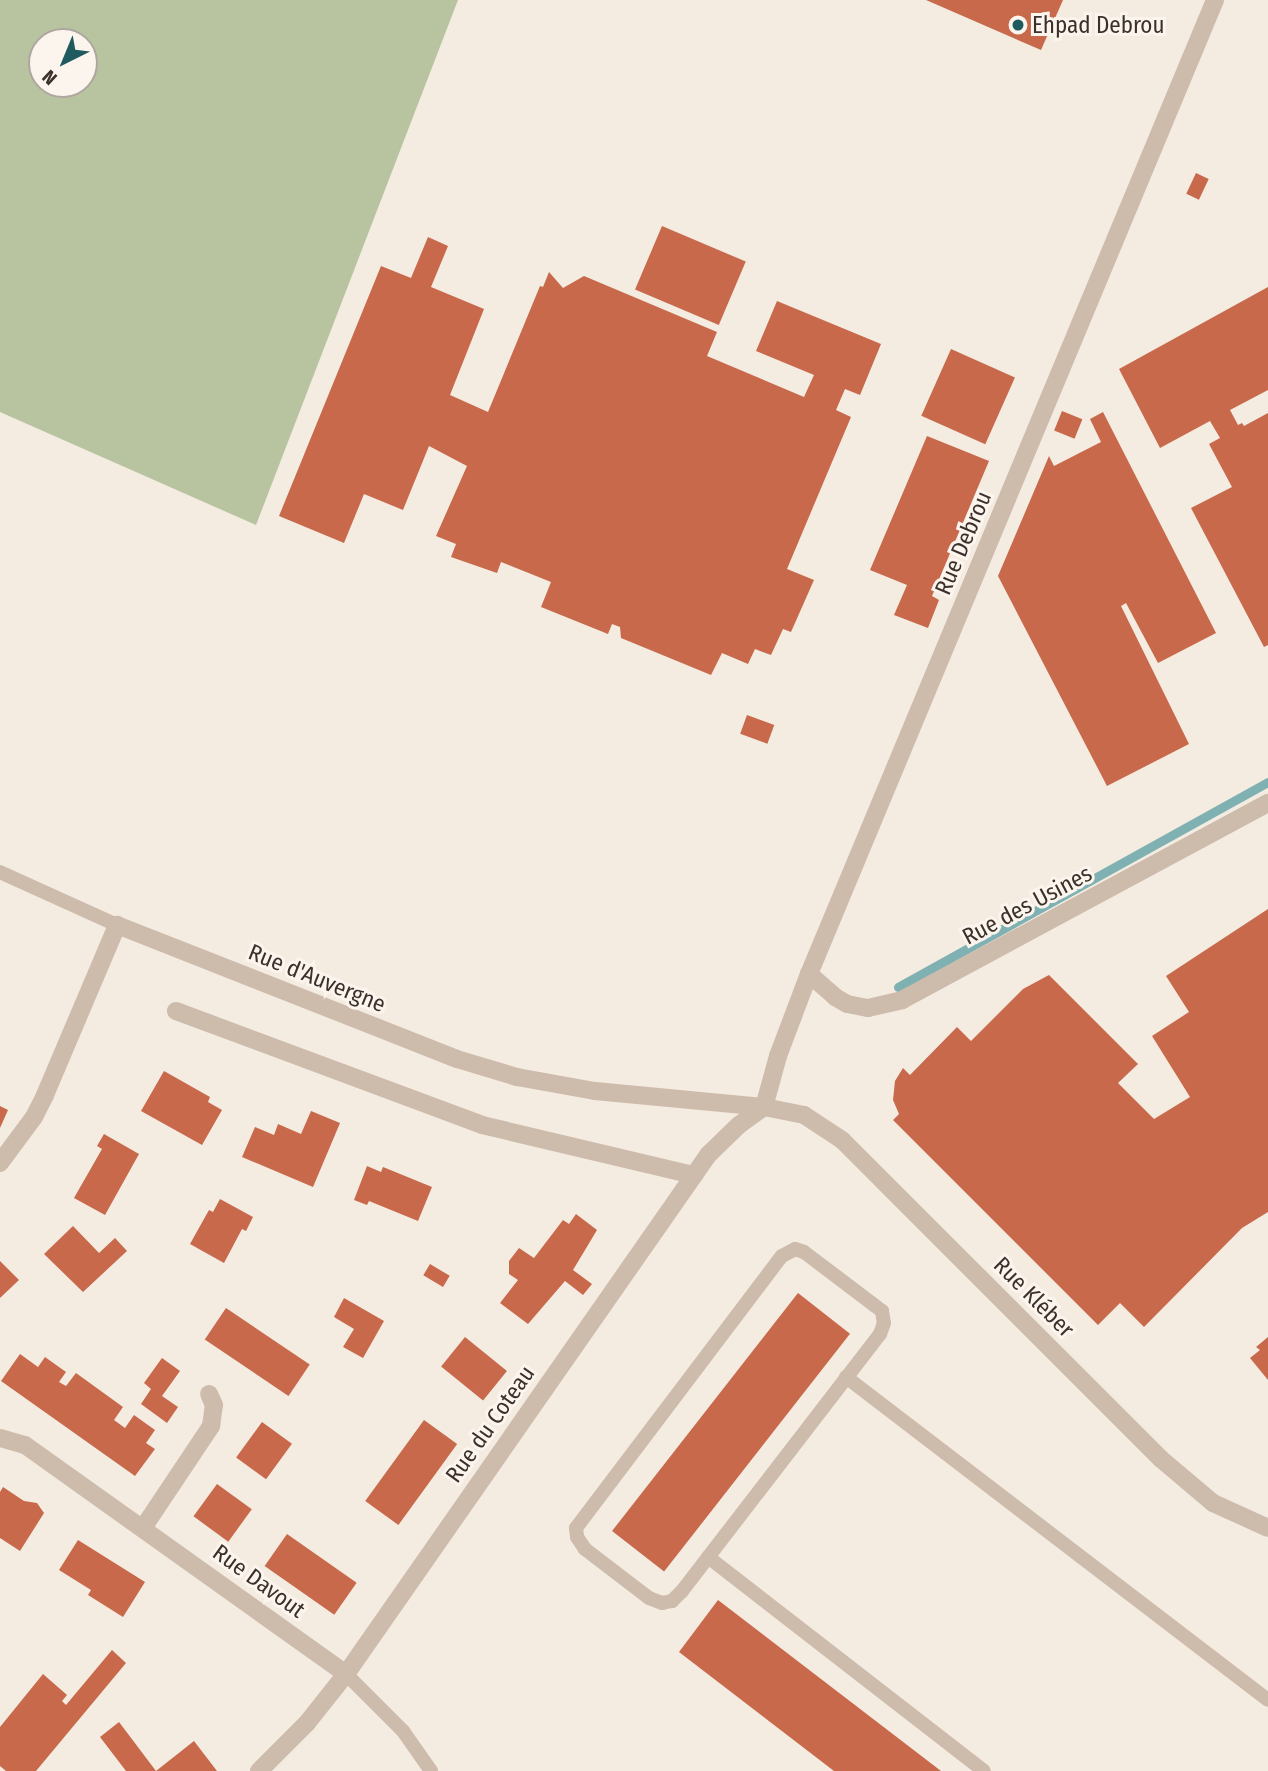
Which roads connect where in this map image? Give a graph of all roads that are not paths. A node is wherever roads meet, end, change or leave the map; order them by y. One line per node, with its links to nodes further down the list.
1 (1215, 0): 5 (street, Rue Debrou)
2 (1268, 803): 5 (street, Rue des Usines)
3 (0, 872): 4 (lane)
4 (117, 925): 7 (street, Rue d'Auvergne); 8 (street)
5 (809, 975): 7 (street, Rue Debrou)
6 (176, 1011): 9 (street)
7 (764, 1107): 9 (street, Rue du Coteau); 14 (street, Rue Kléber)
8 (0, 1163)
9 (694, 1175): 16 (street, Rue du Coteau)
10 (846, 1377): 15 (lane); 15 (lane); 17 (lane)
11 (209, 1394): 13 (street)
12 (0, 1438): 13 (street, Rue Davout)
13 (143, 1528): 16 (street, Rue Davout)
14 (1268, 1528)
15 (708, 1558): 20 (lane)
16 (346, 1674): 18 (street, Rue du Coteau); 19 (lane)
17 (1268, 1700)
18 (259, 1771)
19 (431, 1771)
20 (984, 1771)

